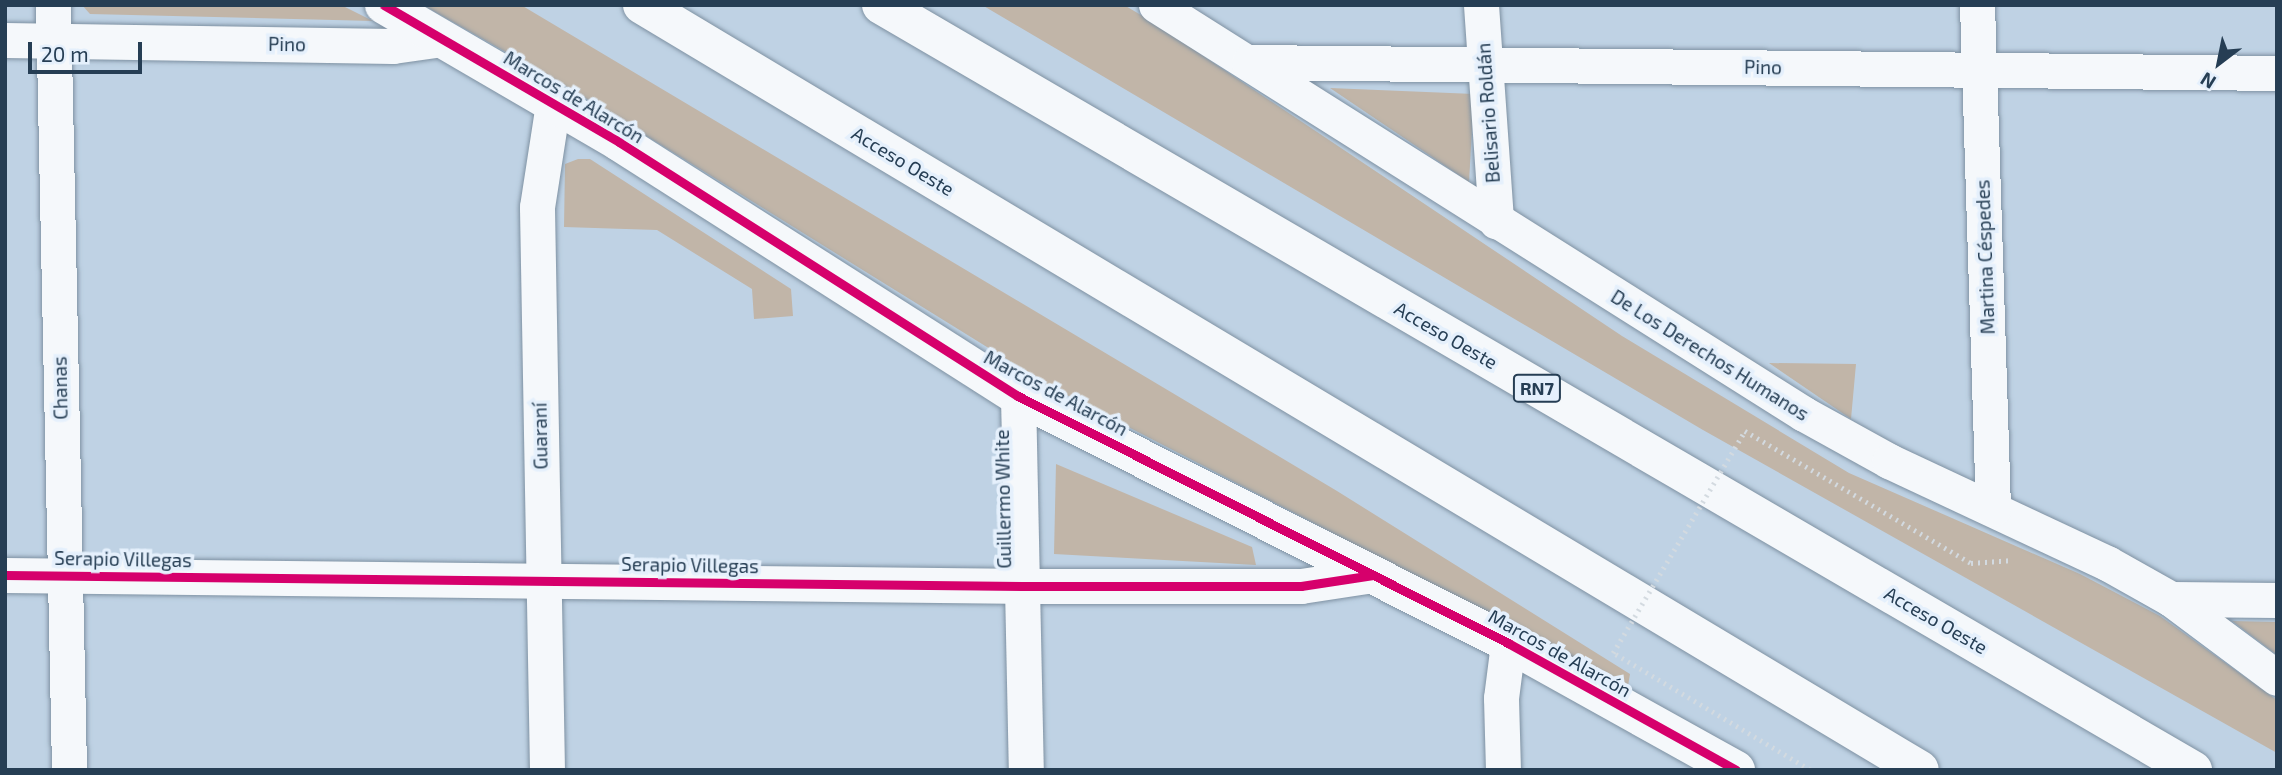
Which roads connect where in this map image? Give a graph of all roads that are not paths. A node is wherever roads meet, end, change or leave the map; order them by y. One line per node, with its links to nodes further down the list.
1 (53, 5): 10 (street, Chanas)
2 (384, 5): 8 (main road, Marcos de Alarcón)
3 (642, 5): 33 (main road, Acceso Oeste)
4 (881, 5): 34 (main road, Acceso Oeste / RN7)
5 (1156, 5): 11 (street, De Los Derechos Humanos)
6 (1481, 5): 12 (street, Belisario Roldán)
7 (1977, 5): 13 (street, Martina Céspedes)
8 (443, 39): 10 (street, Pino); 15 (main road, Marcos de Alarcón)
9 (5, 40): 10 (street, Pino)
10 (54, 40): 21 (street, Chanas)
11 (1249, 62): 12 (street, Pino); 16 (street, De Los Derechos Humanos)
12 (1483, 64): 13 (street, Pino); 16 (street, Belisario Roldán)
13 (1978, 70): 14 (street, Pino); 18 (street, Martina Céspedes)
14 (2277, 73)
15 (553, 104): 17 (main road, Marcos de Alarcón); 22 (street, Guaraní)
16 (1496, 221): 18 (street, De Los Derechos Humanos)
17 (1018, 396): 20 (main road, Marcos de Alarcón); 23 (street, Guillermo White)
18 (1993, 509): 24 (street, De Los Derechos Humanos)
19 (5, 575): 21 (street, Serapio Villegas)
20 (1373, 575): 23 (street, Serapio Villegas); 26 (main road, Marcos de Alarcón)
21 (63, 576): 22 (street, Serapio Villegas); 28 (street, Chanas)
22 (542, 581): 23 (street, Serapio Villegas); 29 (street, Guaraní)
23 (1022, 586): 30 (street, Guillermo White)
24 (2171, 599): 25 (street); 27 (street, De Los Derechos Humanos)
25 (2277, 600)
26 (1508, 643): 31 (street); 32 (main road, Marcos de Alarcón)
27 (2277, 678)
28 (69, 770)
29 (547, 770)
30 (1026, 770)
31 (1503, 770)
32 (1736, 770)
33 (1920, 770)
34 (2193, 770)

